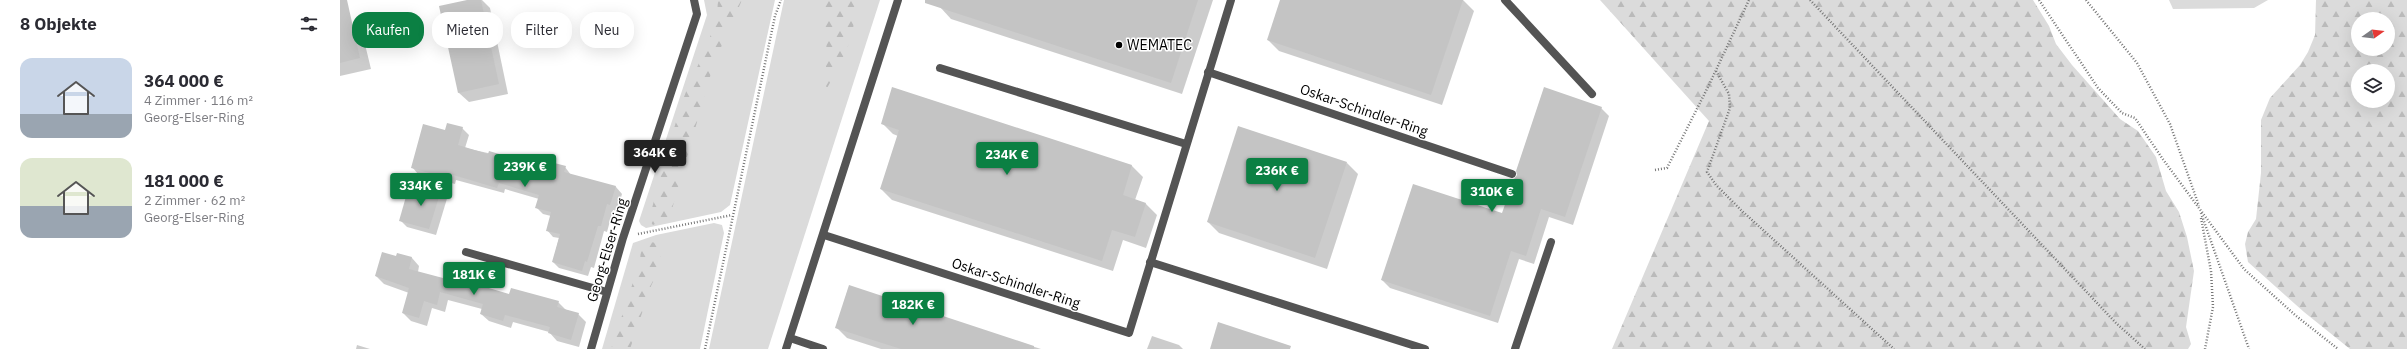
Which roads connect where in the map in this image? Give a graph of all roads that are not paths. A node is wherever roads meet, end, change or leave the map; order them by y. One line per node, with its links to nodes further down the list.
1 (694, 0): 14 (street, Georg-Elser-Ring)
2 (898, 0): 10 (street)
3 (1230, 0): 6 (street, Oskar-Schindler-Ring)
4 (1505, 0): 7 (street)
5 (940, 68): 8 (street)
6 (1208, 72): 8 (street, Oskar-Schindler-Ring); 9 (street, Oskar-Schindler-Ring)
7 (1592, 94)
8 (1186, 144): 13 (street, Oskar-Schindler-Ring)
9 (1512, 174)
10 (824, 235): 13 (street, Oskar-Schindler-Ring); 15 (street)
11 (1551, 242): 20 (street)
12 (466, 252): 14 (street)
13 (1150, 262): 19 (street)
14 (607, 292): 16 (street, Georg-Elser-Ring)
15 (790, 338): 17 (street); 18 (street)
16 (591, 349)
17 (786, 349)
18 (824, 349)
19 (1425, 349)
20 (1515, 349)

